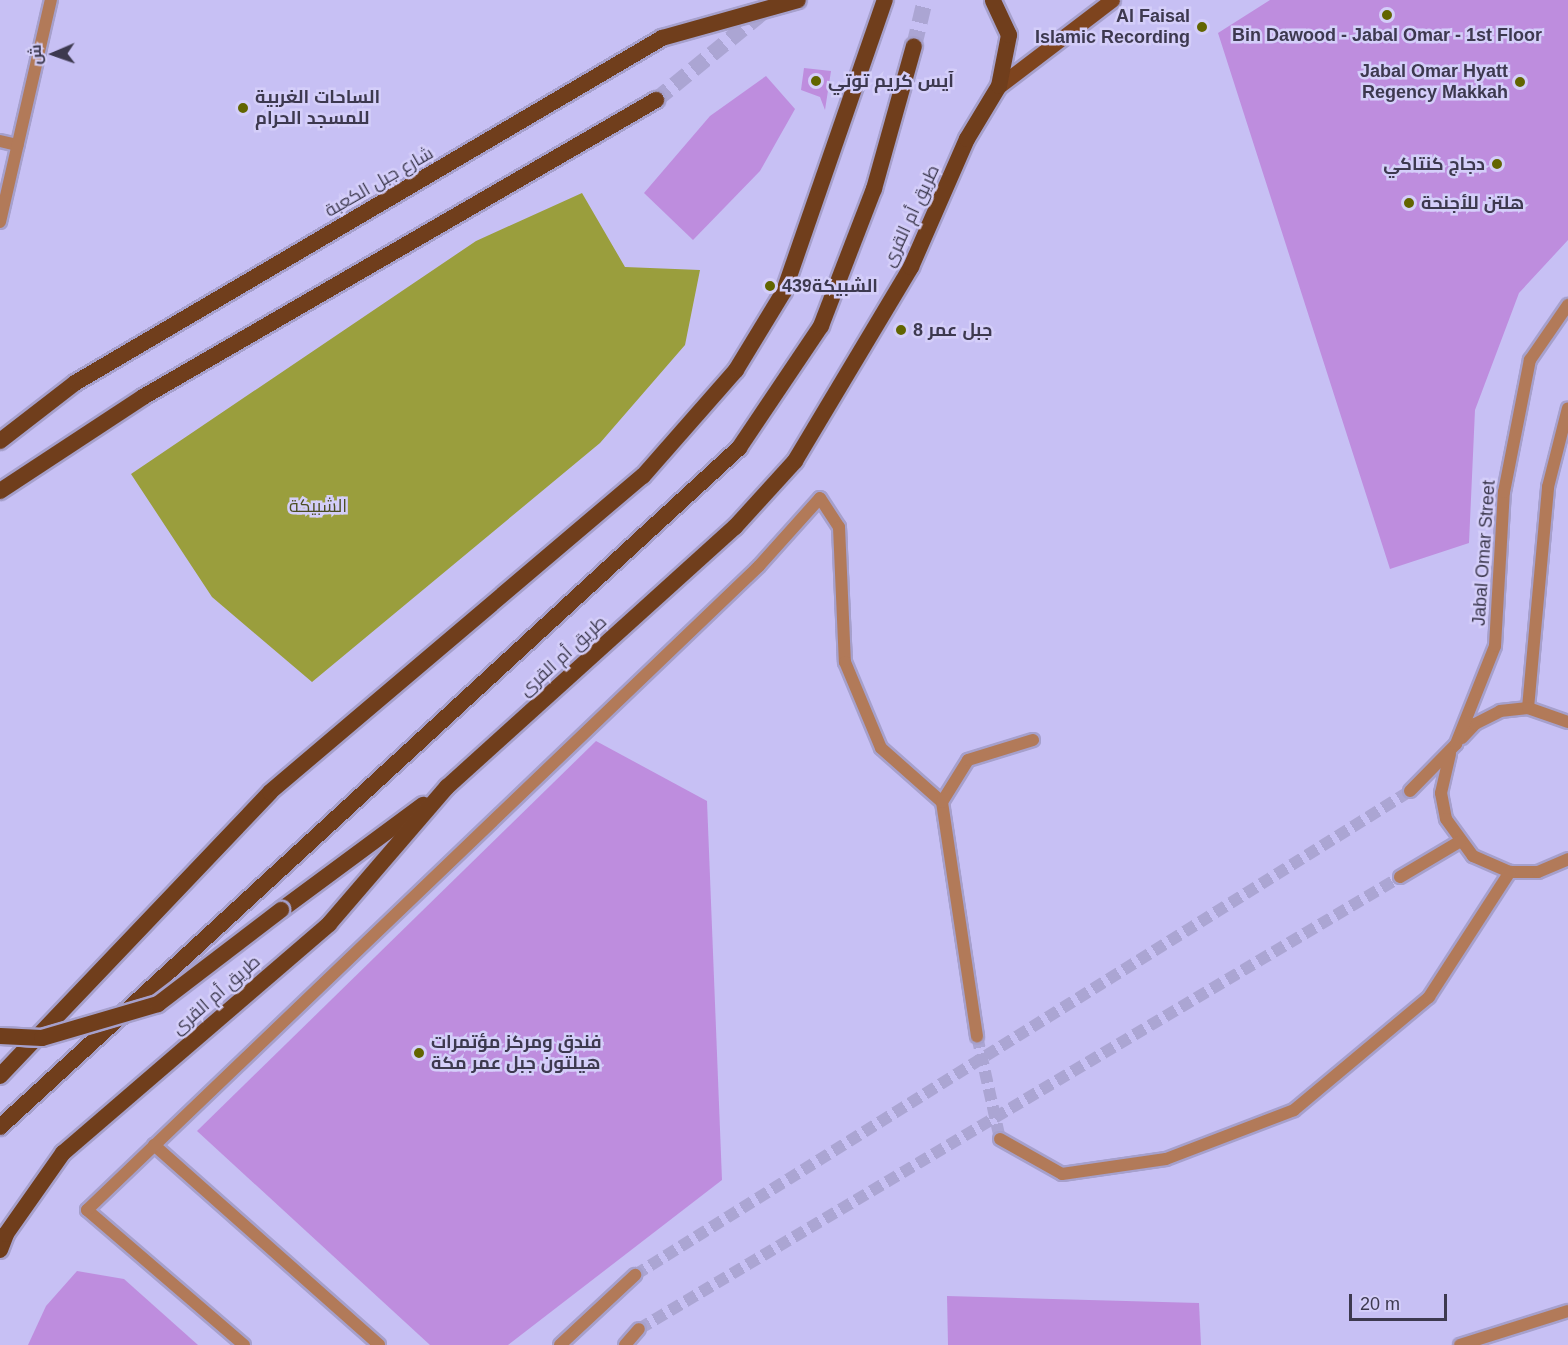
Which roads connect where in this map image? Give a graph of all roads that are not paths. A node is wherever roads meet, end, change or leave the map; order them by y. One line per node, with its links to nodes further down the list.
1 (51, 0): 10 (street)
2 (798, 0): 14 (highway, شارع جبل الكعبة)
3 (885, 0): 29 (highway)
4 (993, 0): 7 (highway, طريق أم القرى)
5 (1113, 0): 7 (main road)
6 (914, 46): 30 (highway, طريق أم القرى)
7 (999, 86): 20 (highway, طريق أم القرى)
8 (656, 100): 15 (highway)
9 (0, 141): 10 (street)
10 (18, 145): 11 (street)
11 (0, 222)
12 (1568, 305): 19 (street, Jabal Omar Street)
13 (1568, 408): 16 (street)
14 (0, 441)
15 (0, 491)
16 (1528, 708): 17 (street); 19 (street)
17 (1568, 722)
18 (1033, 740): 22 (street)
19 (1456, 744): 21 (street, Jabal Omar Street); 23 (street)
20 (447, 787): 27 (highway, bridge); 33 (highway, طريق أم القرى)
21 (1410, 791)
22 (942, 802): 28 (street); 32 (street)
23 (1459, 842): 25 (street); 26 (street)
24 (1568, 859): 25 (street)
25 (1510, 872): 31 (street)
26 (1400, 877)
27 (0, 1036)
28 (976, 1036)
29 (0, 1076)
30 (0, 1127)
31 (1000, 1139)
32 (154, 1145): 37 (street); 38 (street)
33 (0, 1250)
34 (635, 1275): 39 (street)
35 (1568, 1311): 41 (street)
36 (639, 1329): 40 (street)
37 (244, 1345)
38 (379, 1345)
39 (560, 1345)
40 (625, 1345)
41 (1460, 1345)

